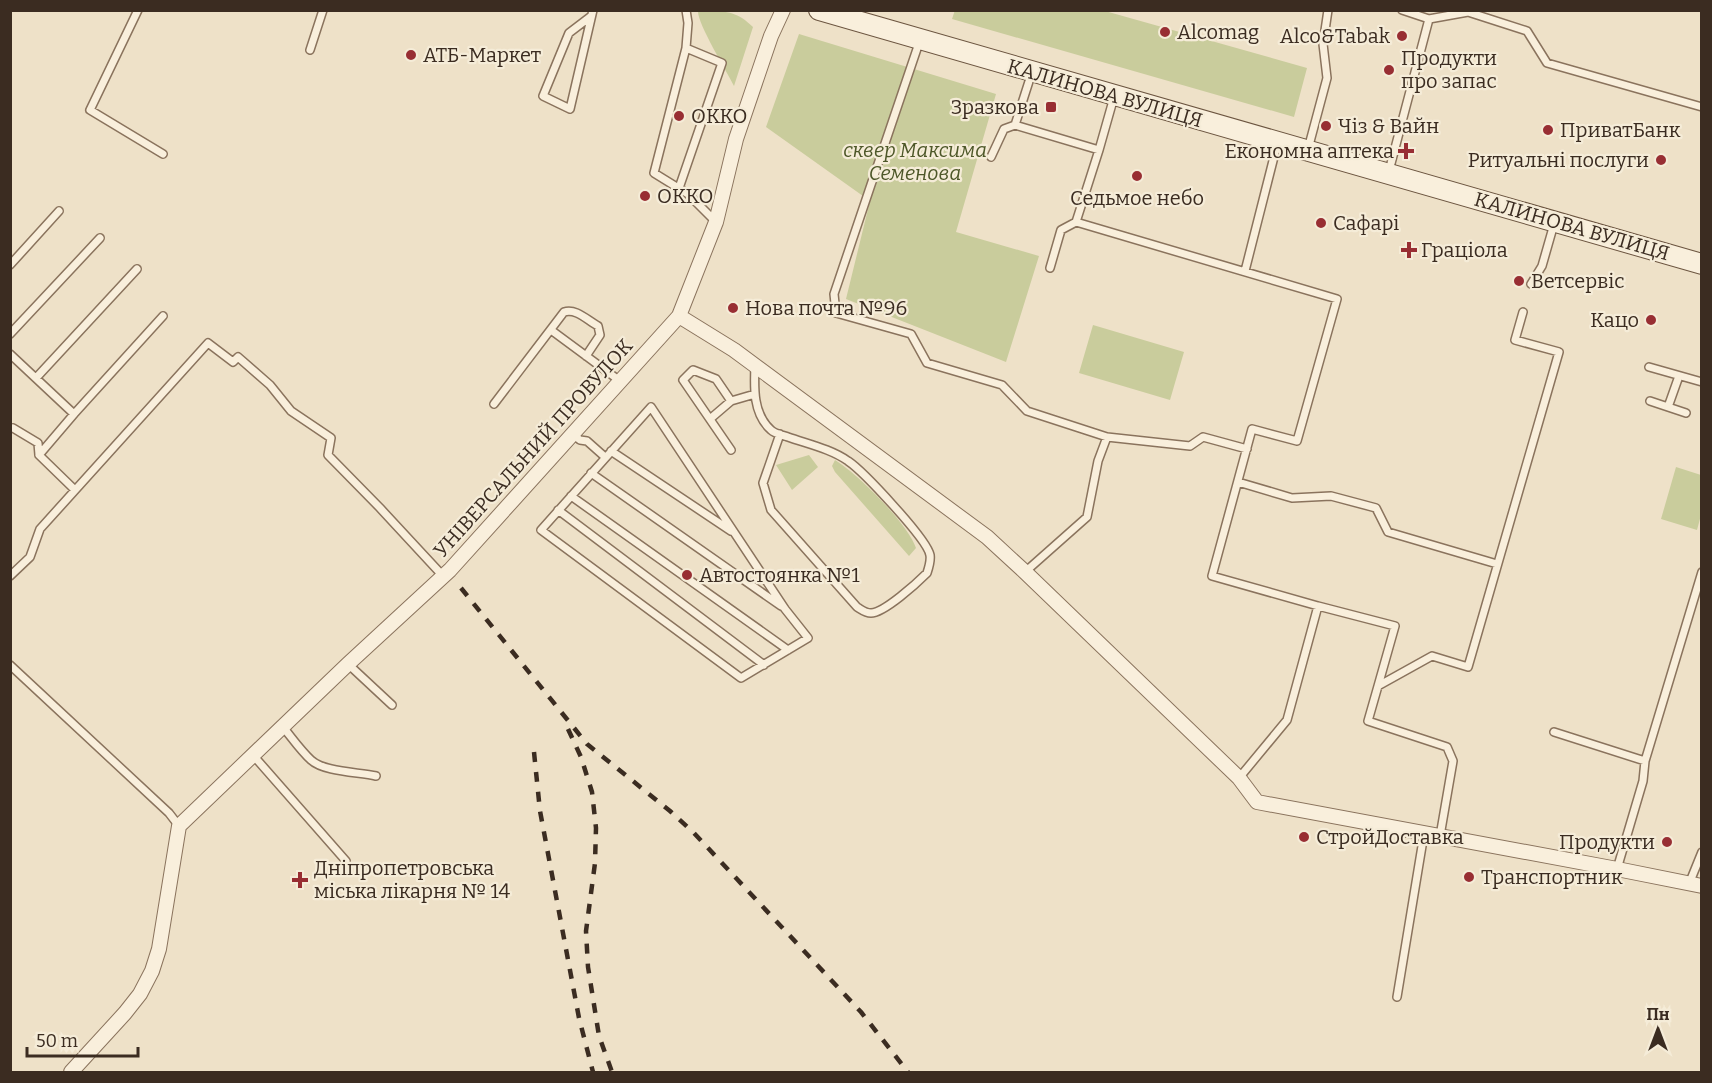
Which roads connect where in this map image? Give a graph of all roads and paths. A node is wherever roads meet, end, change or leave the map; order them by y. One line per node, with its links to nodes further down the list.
1 (138, 10): 20 (lane)
2 (323, 10): 12 (lane)
3 (686, 10): 11 (lane)
4 (783, 10): 26 (street, УНІВЕРСАЛЬНИЙ ПРОВУЛОК)
5 (819, 10): 10 (main road, КАЛИНОВА ВУЛИЦЯ)
6 (1328, 10): 19 (lane)
7 (1402, 10): 9 (lane)
8 (592, 14): 8 (lane)
9 (1429, 19): 15 (lane); 22 (lane)
10 (920, 40): 13 (main road, КАЛИНОВА ВУЛИЦЯ); 59 (lane)
11 (686, 48): 23 (lane); 23 (lane)
12 (310, 50)
13 (1032, 72): 14 (main road, КАЛИНОВА ВУЛИЦЯ); 16 (lane)
14 (1115, 95): 17 (main road, КАЛИНОВА ВУЛИЦЯ); 18 (lane)
15 (1701, 107)
16 (1015, 125): 18 (lane); 21 (lane)
17 (1278, 142): 19 (main road, КАЛИНОВА ВУЛИЦЯ); 33 (lane)
18 (1099, 150): 27 (lane)
19 (1307, 151): 22 (main road, КАЛИНОВА ВУЛИЦЯ)
20 (163, 154)
21 (991, 157)
22 (1388, 173): 25 (main road, КАЛИНОВА ВУЛИЦЯ)
23 (678, 188): 26 (lane)
24 (59, 211): 30 (lane)
25 (1554, 221): 29 (main road, КАЛИНОВА ВУЛИЦЯ); 34 (lane)
26 (716, 222): 37 (street, УНІВЕРСАЛЬНИЙ ПРОВУЛОК)
27 (1076, 222): 31 (lane); 33 (lane)
28 (100, 238): 39 (lane)
29 (1701, 264)
30 (10, 265)
31 (1050, 268)
32 (137, 269): 45 (lane)
33 (1245, 271): 60 (lane)
34 (1531, 284)
35 (1523, 312): 71 (lane)
36 (163, 316): 54 (lane)
37 (679, 316): 42 (street); 46 (street, УНІВЕРСАЛЬНИЙ ПРОВУЛОК)
38 (551, 330): 41 (lane); 41 (lane); 51 (lane)
39 (10, 334)
40 (10, 354): 45 (lane)
41 (586, 356): 46 (lane)
42 (755, 366): 48 (lane); 72 (street)
43 (1649, 367): 44 (lane)
44 (1679, 376): 47 (lane); 52 (lane)
45 (36, 378): 54 (lane)
46 (620, 381): 57 (street, УНІВЕРСАЛЬНИЙ ПРОВУЛОК)
47 (1701, 382)
48 (755, 394): 49 (lane); 58 (lane)
49 (731, 401): 55 (lane); 55 (lane)
50 (1650, 401): 52 (lane)
51 (494, 404)
52 (1668, 407): 53 (lane)
53 (1686, 413)
54 (74, 414): 63 (lane)
55 (710, 419): 62 (lane)
56 (13, 428): 63 (lane)
57 (572, 434): 64 (lane); 75 (street, УНІВЕРСАЛЬНИЙ ПРОВУЛОК)
58 (780, 434): 58 (lane)
59 (1107, 437): 60 (lane); 72 (lane)
60 (1247, 448): 66 (lane)
61 (611, 450): 64 (lane); 70 (lane); 70 (lane)
62 (731, 450)
63 (39, 455): 67 (lane)
64 (605, 457): 65 (lane)
65 (591, 473): 68 (lane); 77 (lane)
66 (1238, 482): 71 (lane); 76 (lane)
67 (75, 490): 74 (lane); 75 (lane)
68 (571, 496): 69 (lane); 78 (lane)
69 (558, 510): 81 (lane); 81 (lane)
70 (735, 533): 77 (lane)
71 (1497, 564): 82 (lane)
72 (1025, 572): 89 (street)
73 (1701, 572): 87 (lane)
74 (10, 576)
75 (443, 576): 79 (street, УНІВЕРСАЛЬНИЙ ПРОВУЛОК)
76 (1318, 606): 82 (lane); 89 (lane)
77 (785, 609): 78 (lane)
78 (788, 650): 81 (lane)
79 (348, 664): 83 (lane); 84 (street, УНІВЕРСАЛЬНИЙ ПРОВУЛОК)
80 (10, 665): 90 (lane)
81 (764, 665)
82 (1378, 686): 92 (lane)
83 (392, 705)
84 (283, 727): 86 (street, УНІВЕРСАЛЬНИЙ ПРОВУЛОК); 88 (lane)
85 (1554, 732): 87 (lane)
86 (252, 754): 90 (street, УНІВЕРСАЛЬНИЙ ПРОВУЛОК); 94 (lane)
87 (1645, 761): 95 (lane)
88 (376, 776)
89 (1239, 778): 91 (street)
90 (179, 826): 98 (street)
91 (1424, 834): 92 (street); 97 (lane)
92 (1440, 836): 95 (street)
93 (1701, 852): 96 (lane)
94 (346, 861)
95 (1617, 869): 96 (street)
96 (1695, 885)
97 (1397, 997)
98 (71, 1072)

